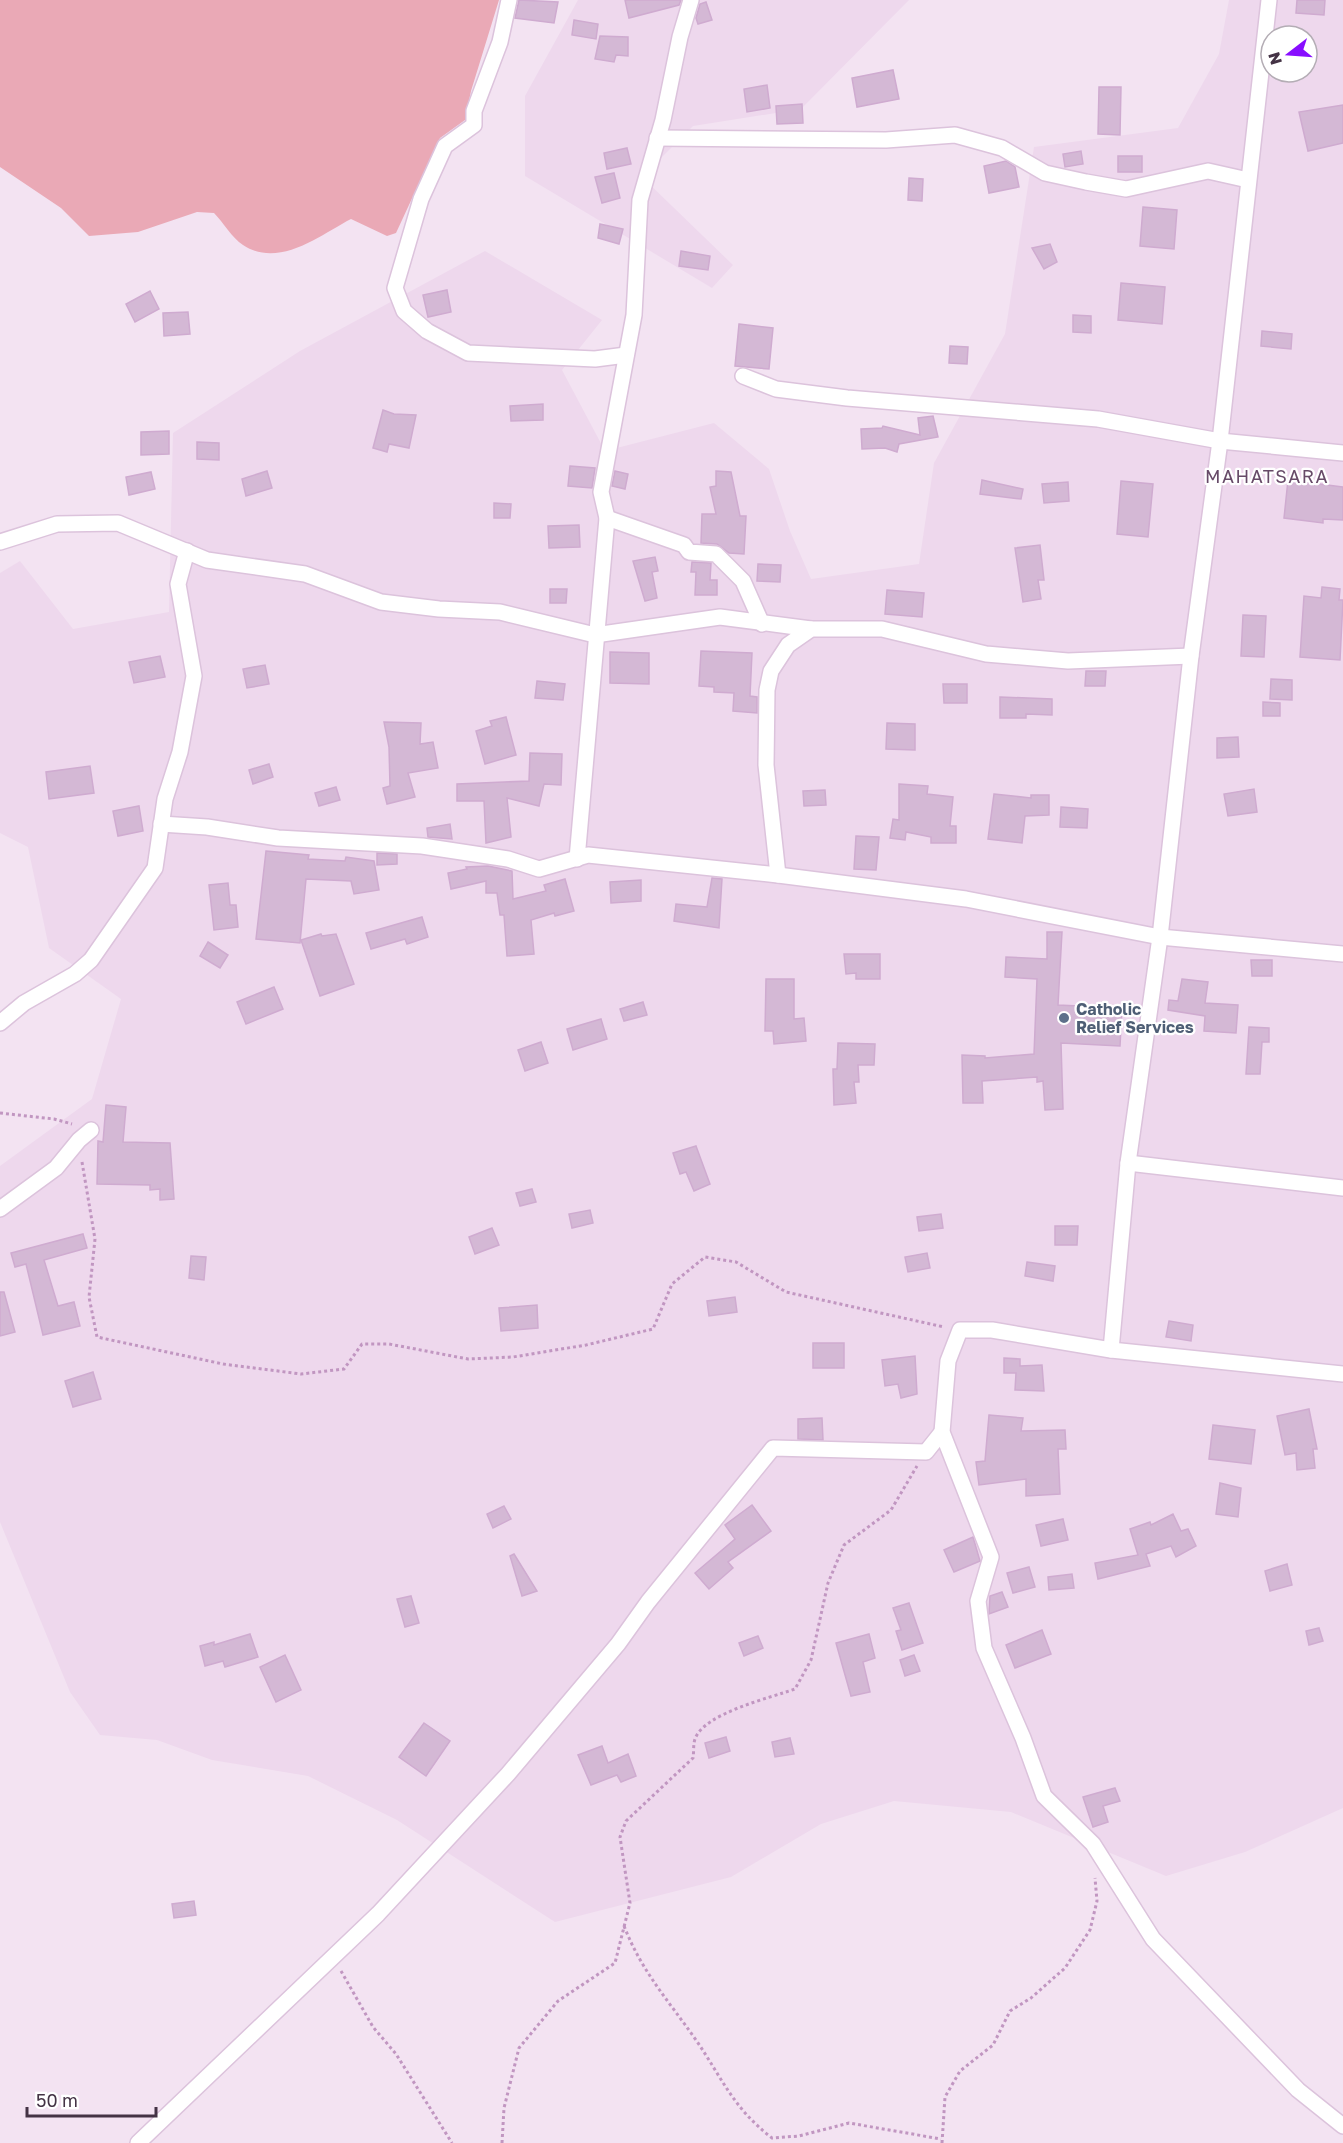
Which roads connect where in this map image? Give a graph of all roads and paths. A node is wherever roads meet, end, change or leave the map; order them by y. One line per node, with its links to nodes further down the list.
1 (508, 0): 6 (street)
2 (692, 0): 4 (street)
3 (1269, 0): 5 (street)
4 (657, 138): 5 (street); 6 (street)
5 (1248, 180): 8 (street)
6 (626, 355): 10 (street)
7 (743, 376): 8 (street)
8 (1220, 441): 9 (street); 16 (street)
9 (1343, 453)
10 (607, 518): 13 (street); 15 (street)
11 (0, 542): 12 (street)
12 (187, 551): 15 (street); 17 (street)
13 (762, 624): 14 (street); 15 (street)
14 (812, 629): 16 (street); 19 (street)
15 (595, 635): 18 (street)
16 (1191, 656): 20 (street)
17 (161, 824): 18 (street); 22 (street)
18 (577, 859): 19 (street)
19 (778, 875): 20 (street)
20 (1160, 937): 21 (street); 25 (street)
21 (1343, 954)
22 (0, 1023)
23 (0, 1113): 24 (path)
24 (85, 1135): 27 (street); 28 (path)
25 (1128, 1163): 26 (street); 29 (street)
26 (1343, 1188)
27 (0, 1209)
28 (960, 1330): 29 (street); 31 (street)
29 (1112, 1350): 30 (street)
30 (1343, 1374)
31 (942, 1432): 32 (street); 33 (street)
32 (926, 1452): 34 (path); 35 (street)
33 (1093, 1844): 36 (street); 37 (path)
34 (624, 1925): 37 (path); 40 (path)
35 (333, 1956): 38 (street); 39 (path)
36 (1343, 2126)
37 (941, 2141)
38 (138, 2143)
39 (452, 2143)
40 (502, 2143)

